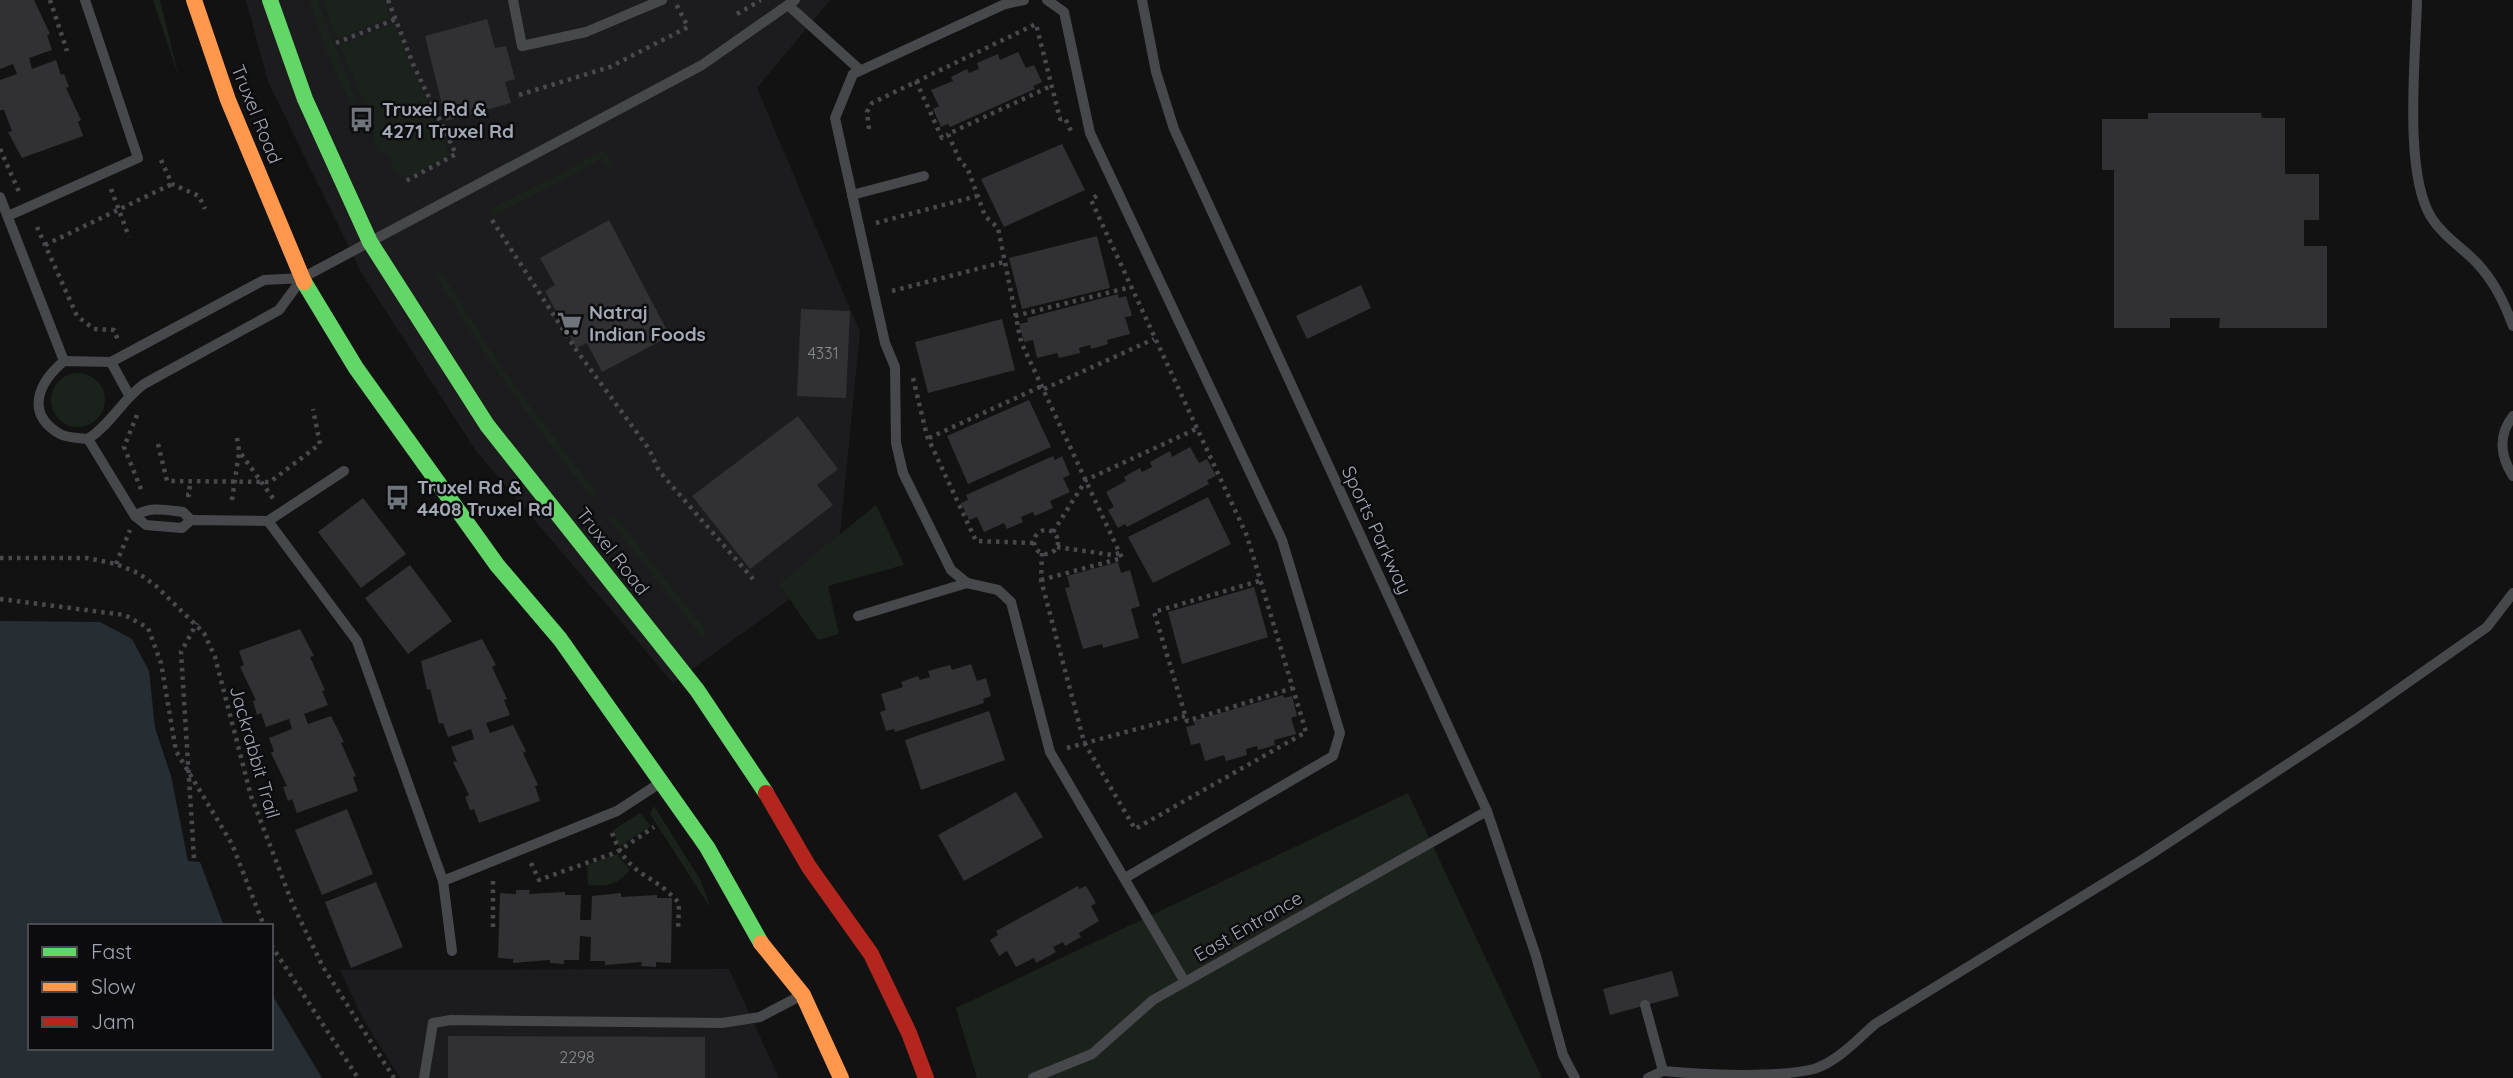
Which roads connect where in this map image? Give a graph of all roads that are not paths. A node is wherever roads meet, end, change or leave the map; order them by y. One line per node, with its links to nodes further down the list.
1 (85, 0): 15 (lane)
2 (194, 0): 17 (main road, Truxel Road)
3 (270, 0): 16 (main road, Truxel Road)
4 (513, 0): 5 (lane)
5 (662, 0)
6 (1024, 0): 11 (lane)
7 (1047, 0): 34 (lane)
8 (1142, 0): 33 (lane, Sports Parkway)
9 (2417, 0): 18 (lane)
10 (792, 2): 11 (lane); 16 (lane)
11 (860, 70): 13 (lane)
12 (924, 176): 13 (lane)
13 (852, 195): 29 (lane)
14 (0, 198): 15 (lane)
15 (8, 216): 19 (lane)
16 (370, 242): 17 (lane); 43 (main road, Truxel Road)
17 (302, 278): 20 (lane); 21 (lane); 32 (main road, Truxel Road)
18 (2513, 326)
19 (64, 361): 20 (lane); 23 (lane)
20 (111, 362): 21 (lane)
21 (129, 394): 23 (lane)
22 (2513, 416): 25 (lane)
23 (88, 439): 26 (lane)
24 (344, 471): 28 (lane)
25 (2513, 476)
26 (135, 516): 27 (lane); 27 (lane)
27 (191, 520): 28 (lane)
28 (268, 522): 35 (lane)
29 (967, 583): 31 (lane); 34 (lane)
30 (2513, 593): 40 (lane)
31 (859, 616)
32 (661, 783): 35 (lane); 38 (main road, Truxel Road)
33 (1487, 811): 37 (lane, East Entrance); 45 (lane, Sports Parkway)
34 (1125, 878): 37 (lane)
35 (443, 881): 36 (lane)
36 (452, 951)
37 (1185, 982): 44 (lane, East Entrance)
38 (803, 995): 41 (lane); 42 (main road, Truxel Road)
39 (1646, 1005): 40 (lane)
40 (1663, 1071): 46 (lane)
41 (424, 1078)
42 (841, 1078)
43 (926, 1078)
44 (1032, 1078)
45 (1575, 1078)
46 (1648, 1078)

